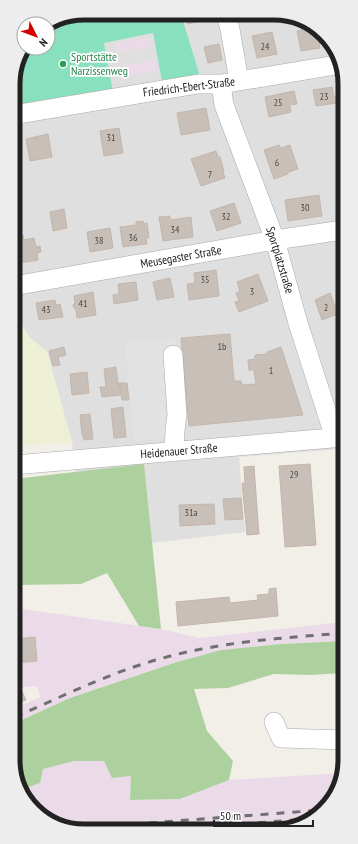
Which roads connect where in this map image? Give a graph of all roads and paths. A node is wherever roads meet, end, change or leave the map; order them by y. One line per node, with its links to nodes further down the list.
1 (228, 20): 3 (street, Sportplatzstraße)
2 (335, 65): 3 (street, Friedrich-Ebert-Straße)
3 (230, 83): 4 (street, Friedrich-Ebert-Straße); 6 (street, Sportplatzstraße)
4 (20, 114)
5 (338, 231): 6 (street, Meusegaster Straße)
6 (275, 240): 7 (street, Meusegaster Straße); 9 (street, Sportplatzstraße)
7 (20, 285)
8 (173, 355): 11 (street)
9 (338, 434)
10 (338, 437): 11 (street, Heidenauer Straße)
11 (174, 452): 12 (street, Heidenauer Straße)
12 (20, 465)
13 (274, 722): 14 (street)
14 (338, 740)

